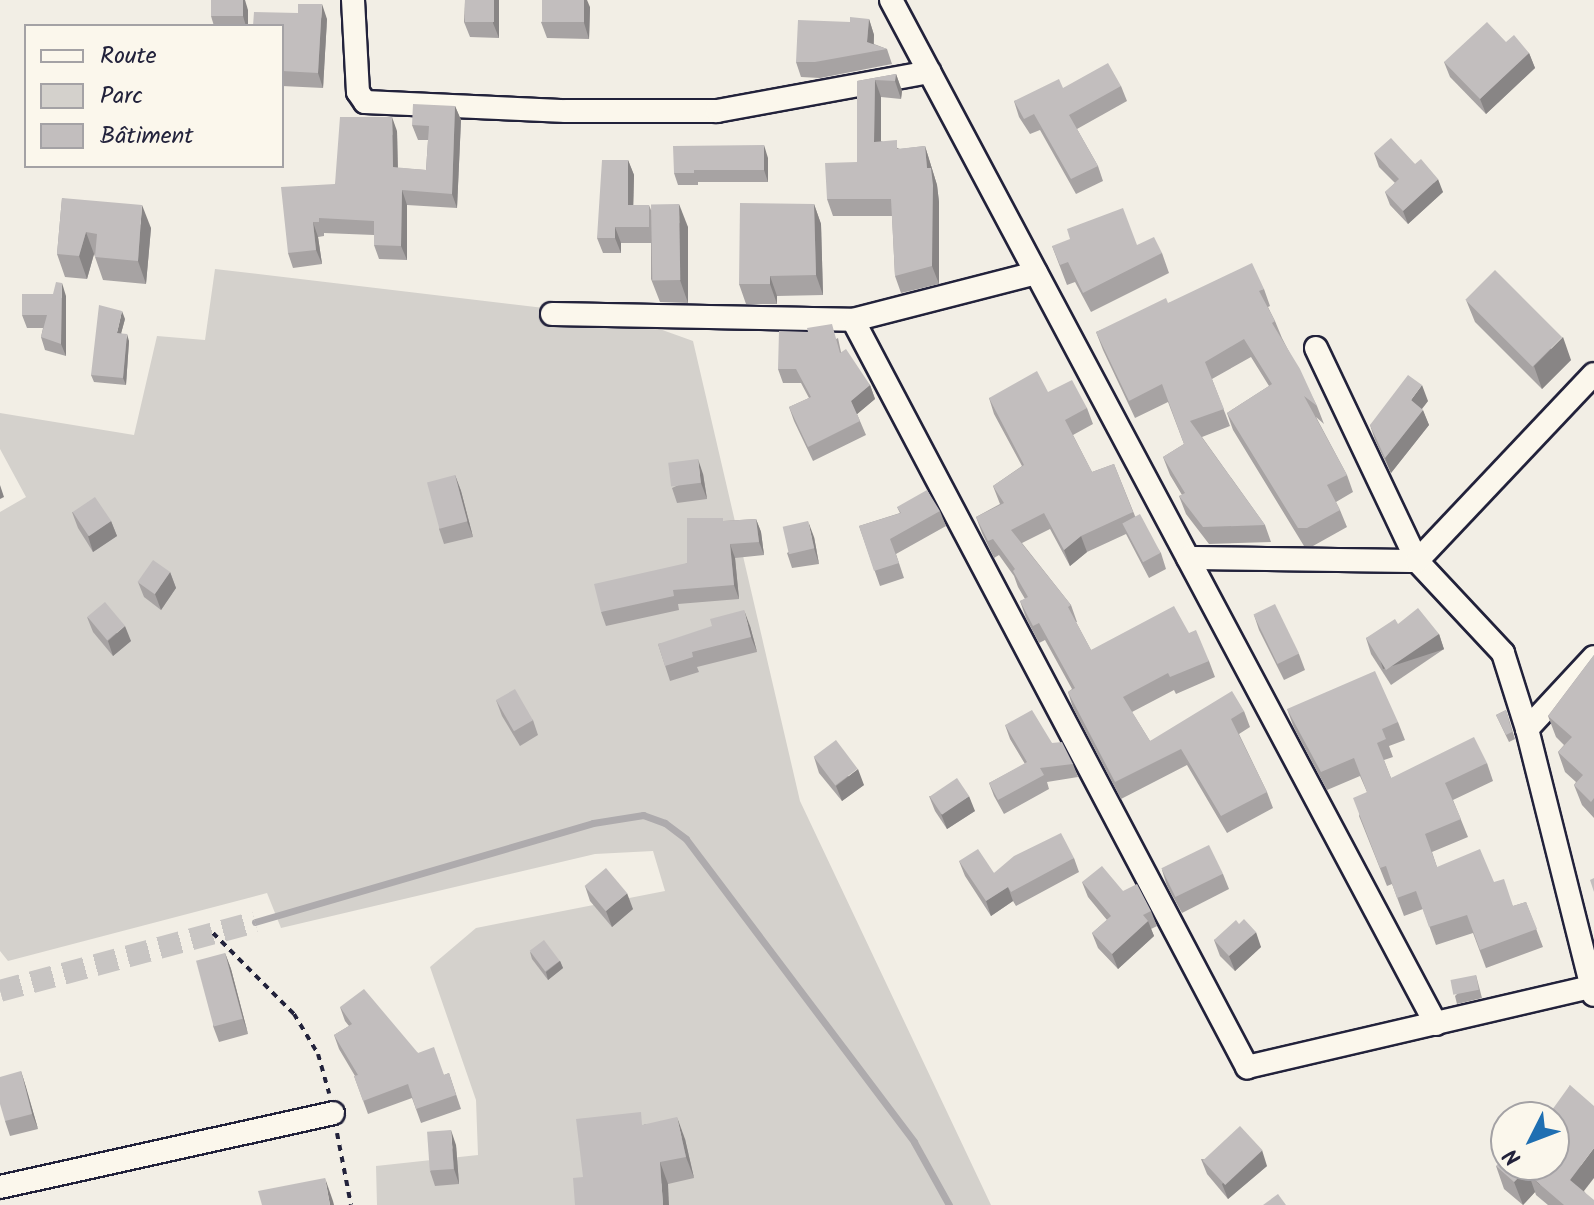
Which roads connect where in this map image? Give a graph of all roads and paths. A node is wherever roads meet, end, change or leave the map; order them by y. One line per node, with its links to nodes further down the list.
1 (353, 0): 3 (street)
2 (891, 0): 3 (street)
3 (929, 72): 4 (street)
4 (1036, 273): 6 (street); 9 (street)
5 (552, 314): 6 (street)
6 (853, 320): 15 (street)
7 (1316, 348): 10 (street)
8 (1594, 374): 10 (street)
9 (1188, 558): 10 (street); 15 (street)
10 (1417, 561): 12 (street)
11 (1594, 657): 12 (street)
12 (1527, 729): 14 (street)
13 (213, 933): 16 (path)
14 (1593, 990): 15 (street)
15 (1436, 1024)
16 (333, 1113): 17 (street); 18 (path)
17 (0, 1187)
18 (351, 1205)

